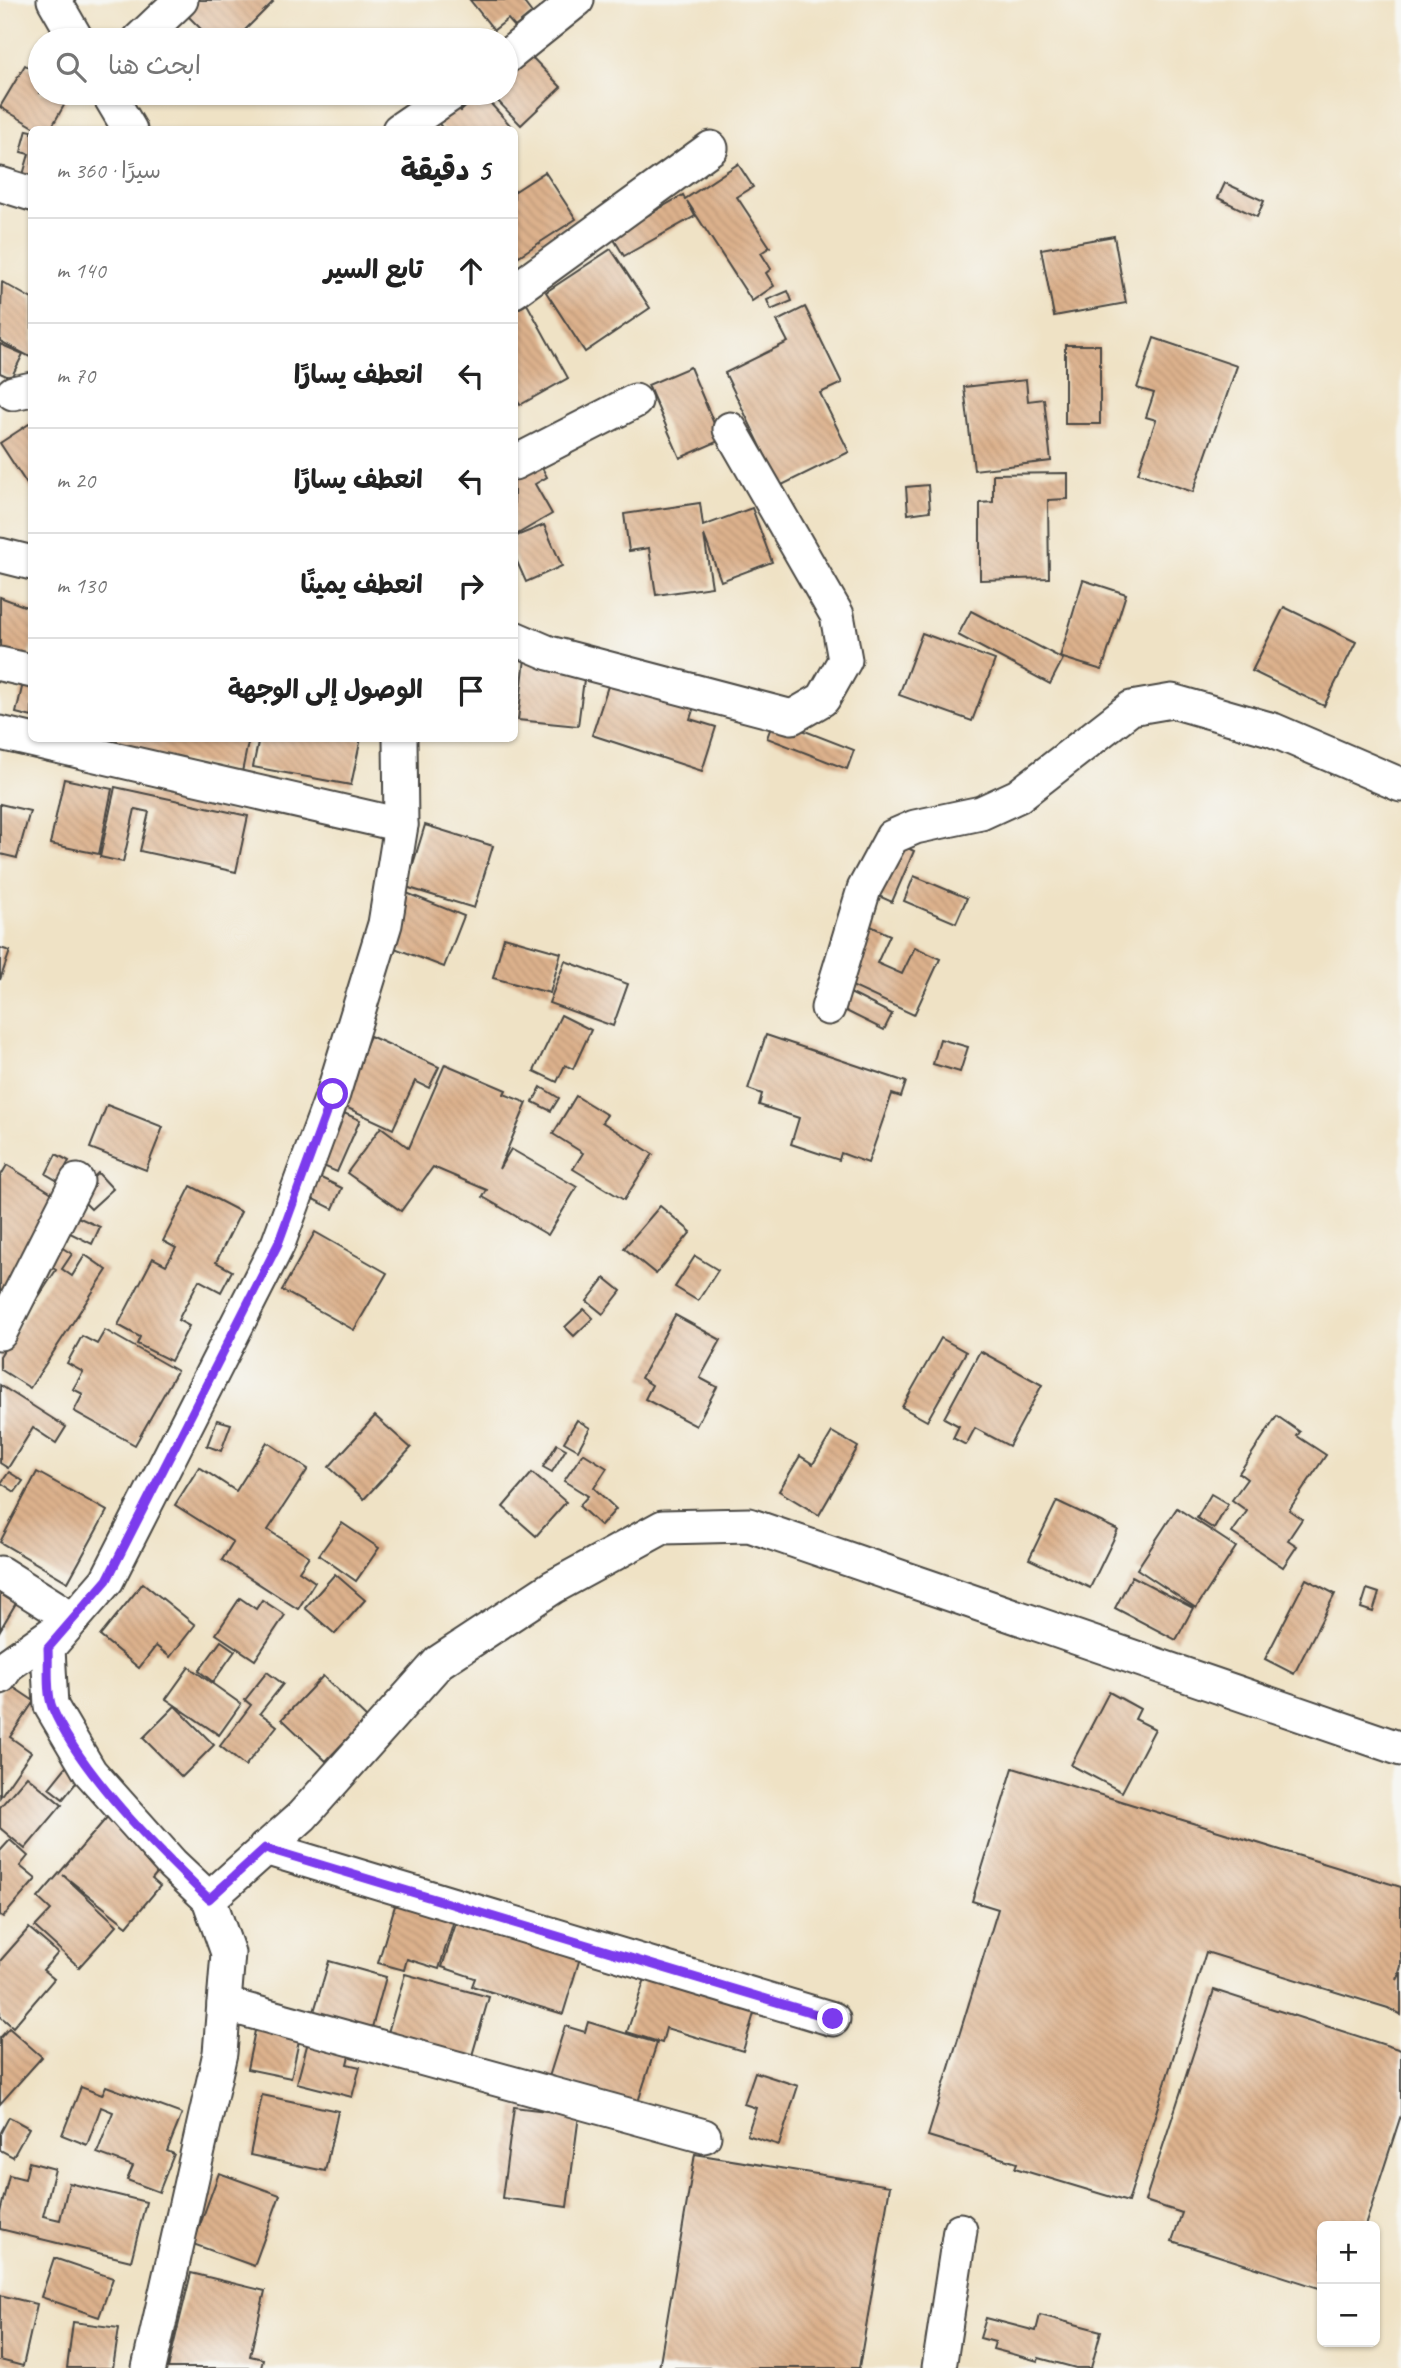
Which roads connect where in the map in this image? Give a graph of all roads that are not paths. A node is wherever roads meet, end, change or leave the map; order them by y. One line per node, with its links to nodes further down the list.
1 (54, 0): 4 (street)
2 (181, 0): 5 (street)
3 (577, 0): 6 (street)
4 (70, 28)
5 (152, 28)
6 (518, 47)
7 (115, 105): 9 (street)
8 (436, 105): 10 (street)
9 (128, 126)
10 (406, 126)
11 (710, 148): 14 (street)
12 (0, 184): 13 (street)
13 (28, 193)
14 (518, 288)
15 (635, 401): 17 (street)
16 (730, 429): 20 (street)
17 (518, 461)
18 (0, 555): 19 (street)
19 (28, 562)
20 (518, 640)
21 (0, 664): 22 (street)
22 (28, 670)
23 (0, 733): 24 (street)
24 (28, 739)
25 (39, 742): 28 (street)
26 (400, 742): 28 (street)
27 (1401, 785): 29 (street)
28 (401, 825): 33 (street)
29 (828, 1008)
30 (77, 1181): 31 (street)
31 (0, 1333)
32 (0, 1573): 33 (street)
33 (73, 1619): 34 (street); 37 (street)
34 (0, 1677)
35 (1401, 1749): 36 (street)
36 (265, 1848): 37 (street); 39 (street)
37 (209, 1899): 38 (street)
38 (224, 2004): 40 (street); 42 (street)
39 (833, 2019)
40 (704, 2136)
41 (960, 2230): 43 (street)
42 (149, 2368)
43 (939, 2368)

